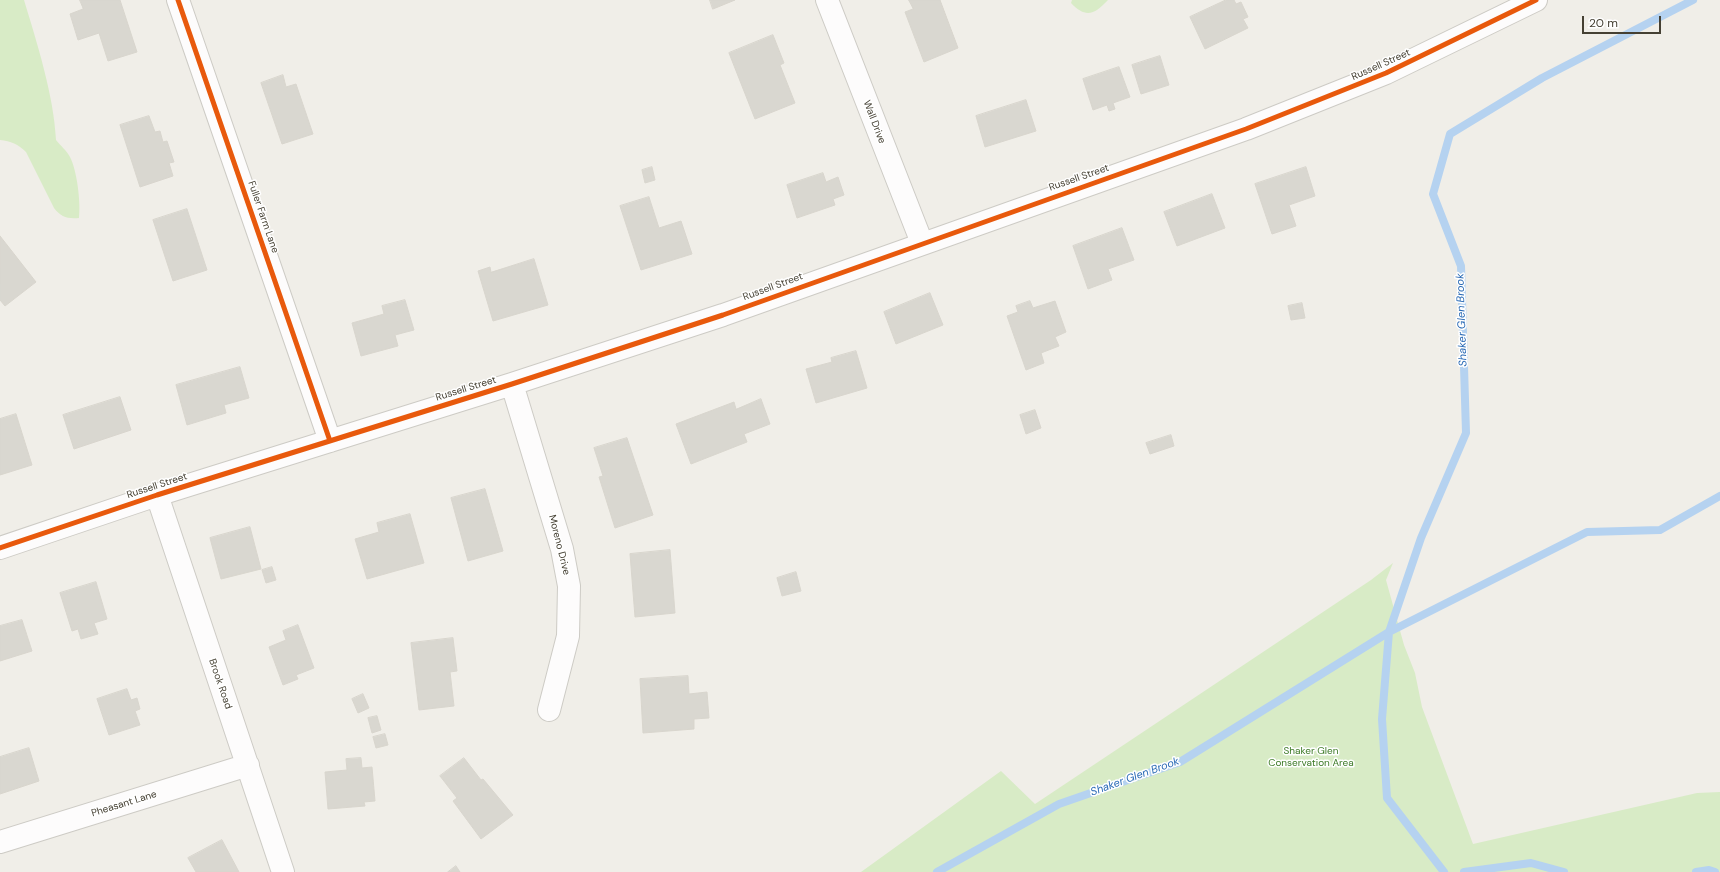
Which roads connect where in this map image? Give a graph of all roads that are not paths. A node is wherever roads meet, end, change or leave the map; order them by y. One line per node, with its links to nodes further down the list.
1 (178, 0): 6 (street, Fuller Farm Lane)
2 (827, 0): 4 (street, Wall Drive)
3 (1536, 0): 4 (street, Russell Street)
4 (922, 243): 5 (street, Russell Street)
5 (512, 384): 6 (street, Russell Street); 9 (street, Moreno Drive)
6 (330, 441): 7 (street, Russell Street)
7 (156, 495): 8 (street, Russell Street); 10 (street, Brook Road)
8 (0, 548)
9 (549, 710)
10 (248, 766): 11 (street, Pheasant Lane); 12 (street, Brook Road)
11 (0, 842)
12 (283, 872)

